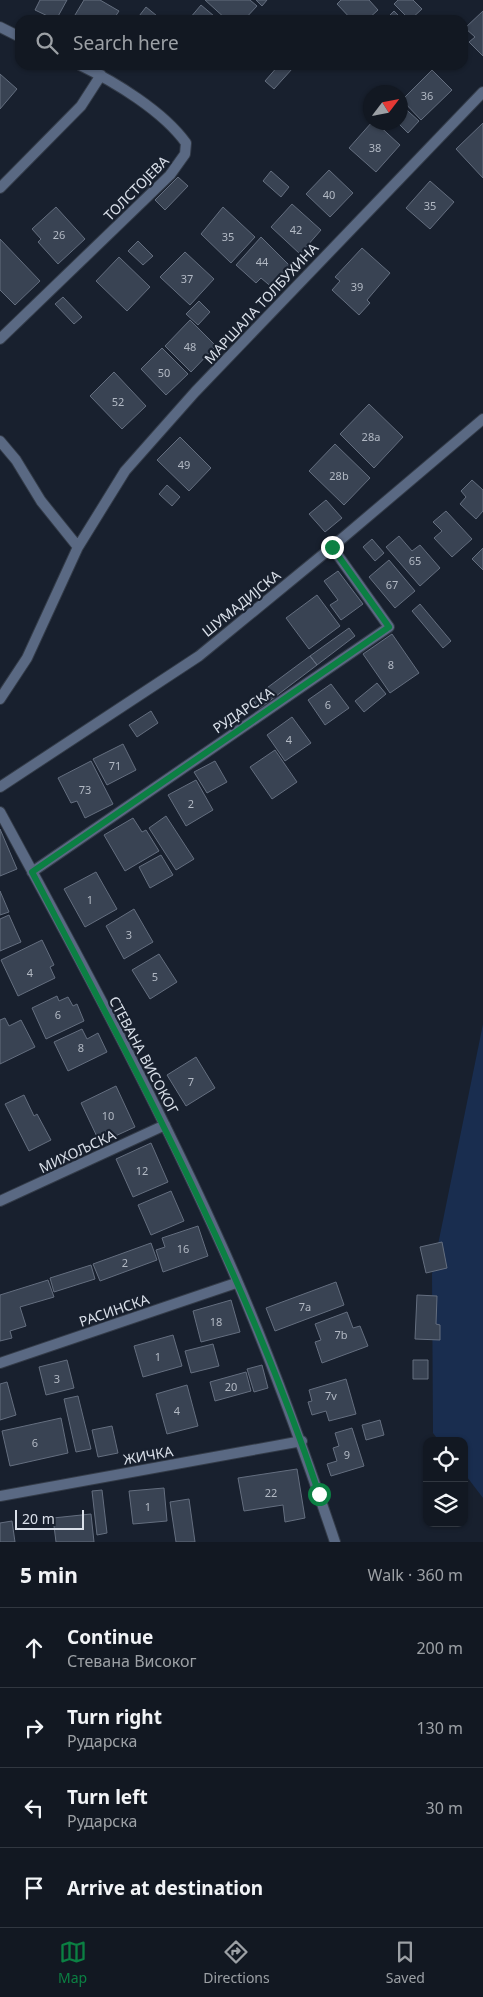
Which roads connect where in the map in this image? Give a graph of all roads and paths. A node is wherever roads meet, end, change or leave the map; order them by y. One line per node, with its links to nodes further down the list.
1 (2, 31): 2 (street)
2 (15, 35)
3 (90, 70): 4 (street, ТОЛСТОЈЕВА)
4 (101, 75): 6 (street); 7 (street, ТОЛСТОЈЕВА)
5 (483, 92): 10 (street, МАРШАЛА ТОЛБУХИНА)
6 (0, 188)
7 (0, 339)
8 (483, 419): 11 (street, ШУМАДИЈСКА)
9 (0, 441): 10 (street)
10 (78, 547): 12 (street, МАРШАЛА ТОЛБУХИНА)
11 (332, 547): 13 (street, ШУМАДИЈСКА); 15 (street, РУДАРСКА)
12 (0, 699)
13 (0, 786)
14 (0, 812): 15 (street, СТЕВАНА ВИСОКОГ)
15 (32, 872): 16 (street, СТЕВАНА ВИСОКОГ)
16 (165, 1125): 17 (street, МИХОЉСКА); 18 (street, СТЕВАНА ВИСОКОГ)
17 (0, 1201)
18 (236, 1282): 19 (street, РАСИНСКА); 20 (street, СТЕВАНА ВИСОКОГ)
19 (0, 1363)
20 (302, 1441): 21 (street, ЖИЧКА); 22 (street, СТЕВАНА ВИСОКОГ)
21 (0, 1496)
22 (335, 1542)

